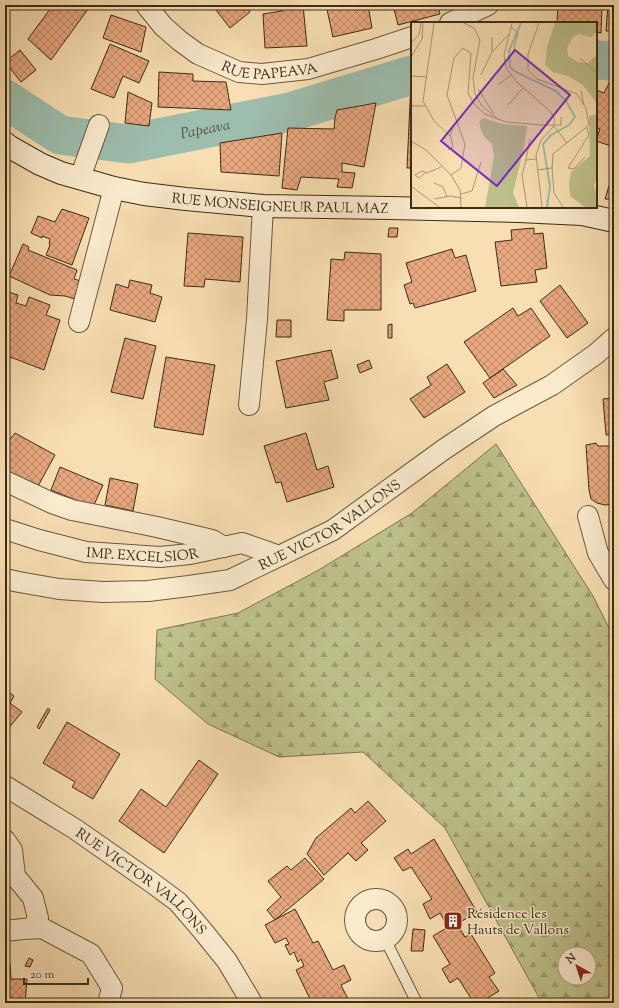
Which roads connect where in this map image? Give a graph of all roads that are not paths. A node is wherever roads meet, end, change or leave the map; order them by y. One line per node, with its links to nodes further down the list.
1 (146, 5): 4 (street, RUE PAPEAVA)
2 (488, 5): 3 (street)
3 (452, 22)
4 (411, 37)
5 (99, 125): 7 (street)
6 (5, 143): 7 (main road, RUE MONSEIGNEUR PAUL MAZ)
7 (80, 178): 8 (main road, RUE MONSEIGNEUR PAUL MAZ)
8 (114, 188): 9 (main road, RUE MONSEIGNEUR PAUL MAZ); 11 (street)
9 (263, 206): 10 (main road, RUE MONSEIGNEUR PAUL MAZ); 13 (street)
10 (614, 221)
11 (79, 322)
12 (614, 338): 18 (street, RUE VICTOR VALLONS)
13 (250, 404)
14 (5, 481): 17 (street)
15 (588, 516): 20 (street)
16 (5, 529): 17 (street, IMP. EXCELSIOR)
17 (224, 547): 18 (street, IMP. EXCELSIOR)
18 (279, 556): 19 (street, RUE VICTOR VALLONS)
19 (5, 579)
20 (614, 580)
21 (5, 786): 26 (street, RUE VICTOR VALLONS)
22 (5, 840): 23 (street)
23 (20, 929): 25 (street)
24 (385, 939): 27 (lane)
25 (108, 1003)
26 (252, 1003)
27 (418, 1003)

